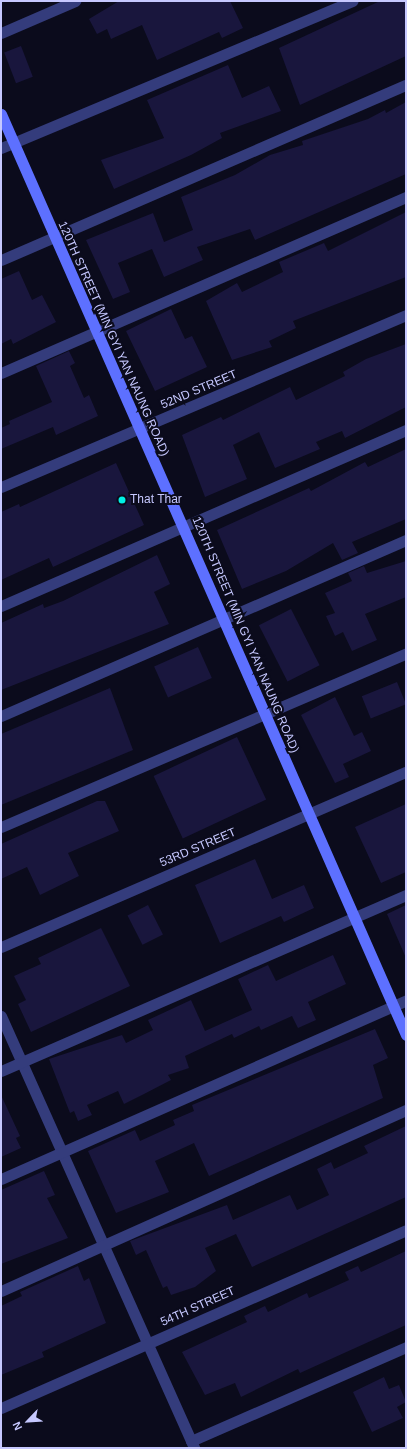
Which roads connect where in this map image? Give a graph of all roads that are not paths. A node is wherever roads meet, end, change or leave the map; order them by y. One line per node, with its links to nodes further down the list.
1 (75, 1): 3 (street)
2 (353, 1): 6 (street)
3 (1, 33)
4 (406, 85): 9 (street)
5 (1, 114): 6 (main road, 120TH STREET (MIN GYI YAN NAUNG ROAD))
6 (13, 142): 7 (street); 9 (main road, 120TH STREET (MIN GYI YAN NAUNG ROAD))
7 (1, 148)
8 (406, 197): 12 (street)
9 (54, 238): 10 (street); 12 (main road, 120TH STREET (MIN GYI YAN NAUNG ROAD))
10 (1, 260)
11 (406, 315): 14 (street, 52ND STREET)
12 (95, 332): 13 (street); 14 (main road, 120TH STREET (MIN GYI YAN NAUNG ROAD))
13 (1, 373)
14 (139, 430): 16 (street, 52ND STREET); 17 (main road, 120TH STREET (MIN GYI YAN NAUNG ROAD))
15 (406, 430): 17 (street)
16 (1, 487)
17 (184, 527): 19 (street); 20 (main road, 120TH STREET (MIN GYI YAN NAUNG ROAD))
18 (406, 540): 20 (street)
19 (1, 606)
20 (223, 618): 22 (main road, 120TH STREET (MIN GYI YAN NAUNG ROAD)); 23 (street)
21 (406, 653): 22 (street)
22 (265, 714): 25 (main road, 120TH STREET (MIN GYI YAN NAUNG ROAD)); 26 (street)
23 (1, 716)
24 (406, 772): 25 (street, 53RD STREET)
25 (307, 815): 28 (main road, 120TH STREET (MIN GYI YAN NAUNG ROAD)); 29 (street, 53RD STREET)
26 (1, 827)
27 (406, 895): 28 (street)
28 (354, 919): 31 (main road, 120TH STREET (MIN GYI YAN NAUNG ROAD)); 34 (street)
29 (1, 947)
30 (406, 1000): 31 (street)
31 (393, 1006): 33 (main road, 120TH STREET (MIN GYI YAN NAUNG ROAD)); 37 (street)
32 (1, 1016): 34 (street)
33 (406, 1035)
34 (22, 1062): 35 (street); 37 (street)
35 (1, 1071)
36 (406, 1110): 40 (street)
37 (62, 1152): 38 (street); 40 (street)
38 (1, 1180)
39 (406, 1230): 42 (street, 54TH STREET)
40 (105, 1246): 41 (street); 42 (street)
41 (1, 1291)
42 (148, 1343): 44 (street, 54TH STREET); 45 (street)
43 (406, 1347): 45 (street)
44 (1, 1408)
45 (192, 1445)

